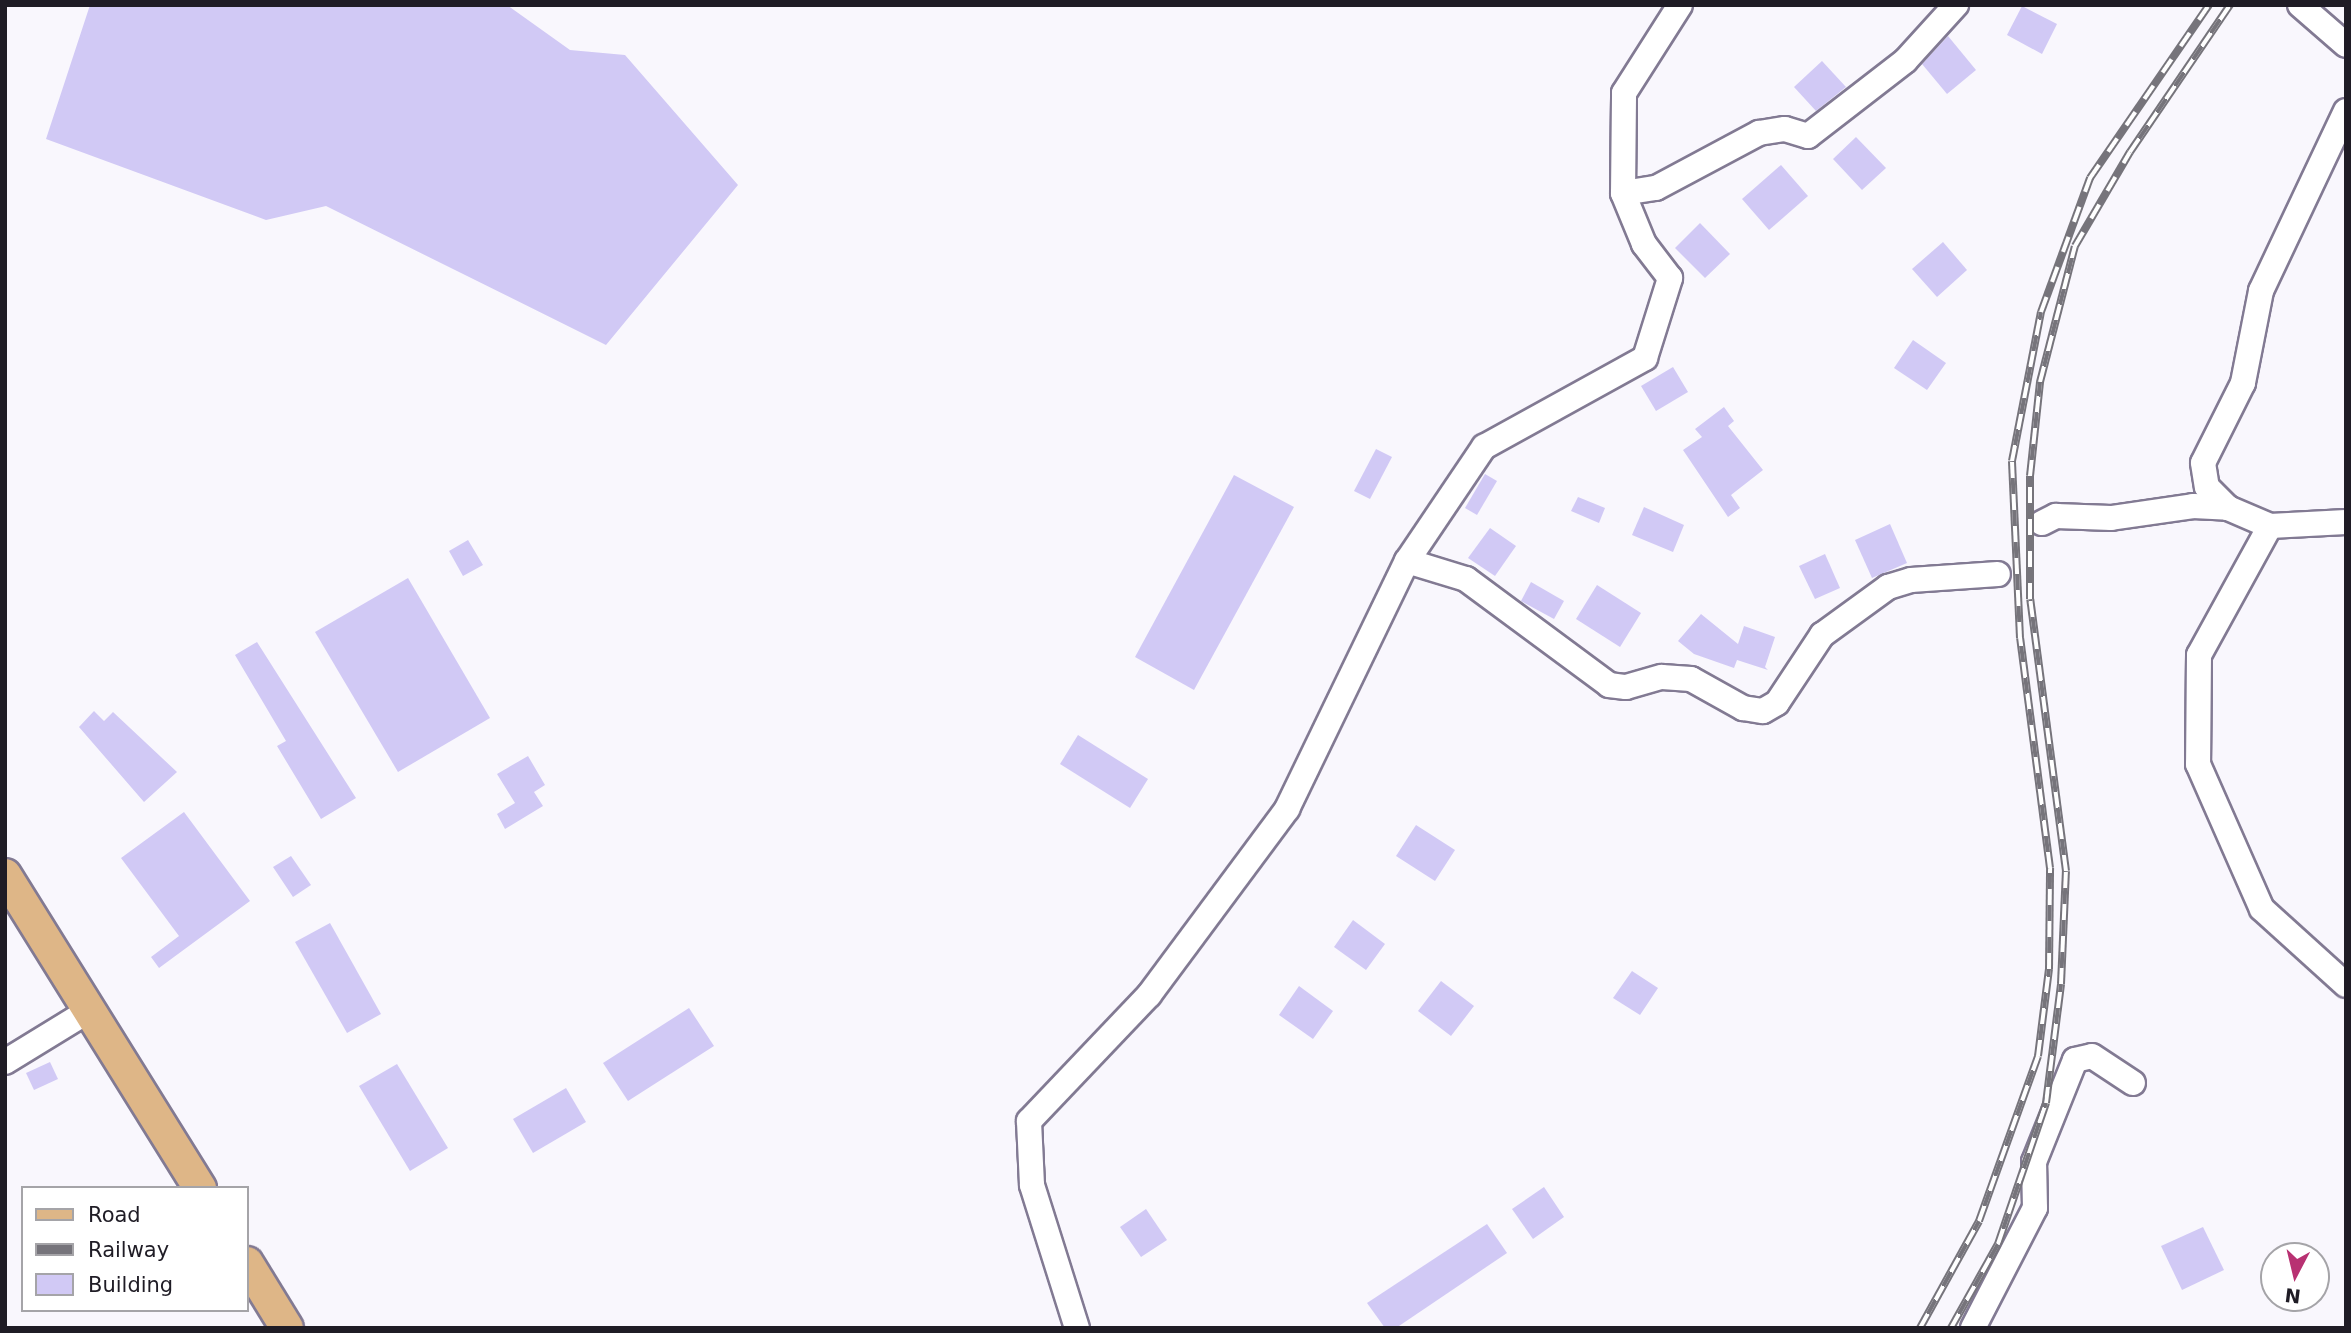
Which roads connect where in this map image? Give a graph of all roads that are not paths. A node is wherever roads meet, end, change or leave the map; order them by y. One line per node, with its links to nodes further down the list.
1 (1680, 5): 6 (street)
2 (1956, 5): 6 (street)
3 (2300, 5): 4 (street)
4 (2346, 45)
5 (2346, 111): 7 (street)
6 (1623, 193): 11 (street)
7 (2228, 508): 9 (street); 10 (street)
8 (2346, 522): 10 (street)
9 (2042, 523)
10 (2270, 526): 14 (street)
11 (1407, 561): 12 (street); 21 (street)
12 (1998, 575)
13 (5, 875): 15 (main road)
14 (2346, 985)
15 (90, 1010): 16 (street); 18 (main road)
16 (5, 1062)
17 (2133, 1083): 22 (street)
18 (199, 1186)
19 (248, 1265): 20 (main road)
20 (287, 1328)
21 (1077, 1328)
22 (1973, 1328)

